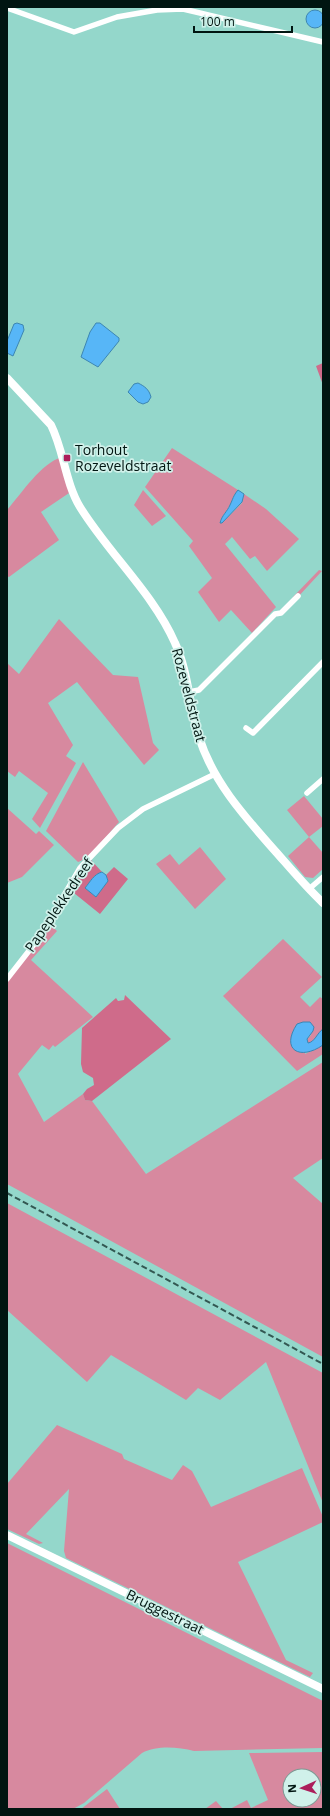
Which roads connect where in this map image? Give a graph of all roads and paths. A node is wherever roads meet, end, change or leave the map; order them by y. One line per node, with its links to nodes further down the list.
1 (7, 8): 2 (street)
2 (323, 42)
3 (7, 378): 6 (street, Rozeveldstraat)
4 (298, 596): 6 (street)
5 (323, 662): 7 (street)
6 (189, 692): 8 (street, Rozeveldstraat)
7 (246, 728)
8 (215, 774): 12 (street, Rozeveldstraat); 14 (street, Papeplekkedreef)
9 (323, 779): 10 (street)
10 (307, 793)
11 (323, 876): 12 (street)
12 (309, 889): 13 (street, Rozeveldstraat)
13 (323, 903)
14 (7, 978)
15 (7, 1535): 16 (street, Bruggestraat)
16 (323, 1689)

